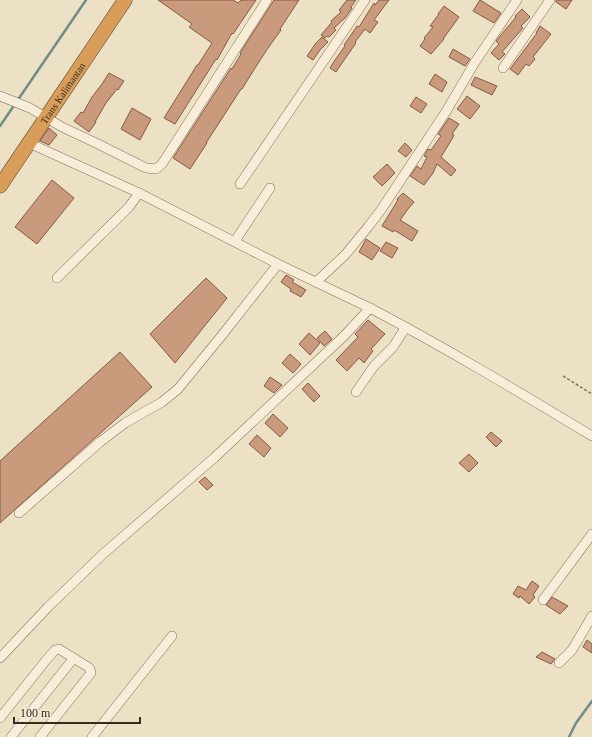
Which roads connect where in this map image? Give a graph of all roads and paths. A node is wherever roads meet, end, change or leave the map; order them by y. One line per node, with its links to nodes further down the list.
1 (125, 0): 8 (highway, Trans Kalimantan)
2 (267, 0): 8 (street)
3 (364, 0): 10 (street)
4 (517, 0): 17 (street)
5 (550, 0): 6 (street)
6 (503, 68)
7 (0, 96): 8 (street)
8 (46, 117): 9 (highway, Trans Kalimantan)
9 (29, 143): 11 (highway, Trans Kalimantan); 13 (street)
10 (240, 184)
11 (0, 186)
12 (270, 188): 14 (street)
13 (139, 193): 14 (street); 16 (street)
14 (235, 241): 15 (street)
15 (278, 264): 17 (street); 24 (street)
16 (57, 278)
17 (316, 282): 18 (street)
18 (370, 308): 19 (street); 29 (street)
19 (406, 327): 21 (street); 23 (street)
20 (563, 376): 22 (path)
21 (356, 392)
22 (592, 394)
23 (592, 436)
24 (19, 513)
25 (592, 534): 26 (street)
26 (543, 600)
27 (592, 616): 31 (street)
28 (172, 636): 35 (street)
29 (0, 658)
30 (73, 659): 32 (street); 33 (street); 34 (street)
31 (559, 663)
32 (0, 718)
33 (10, 737)
34 (40, 737)
35 (92, 737)

